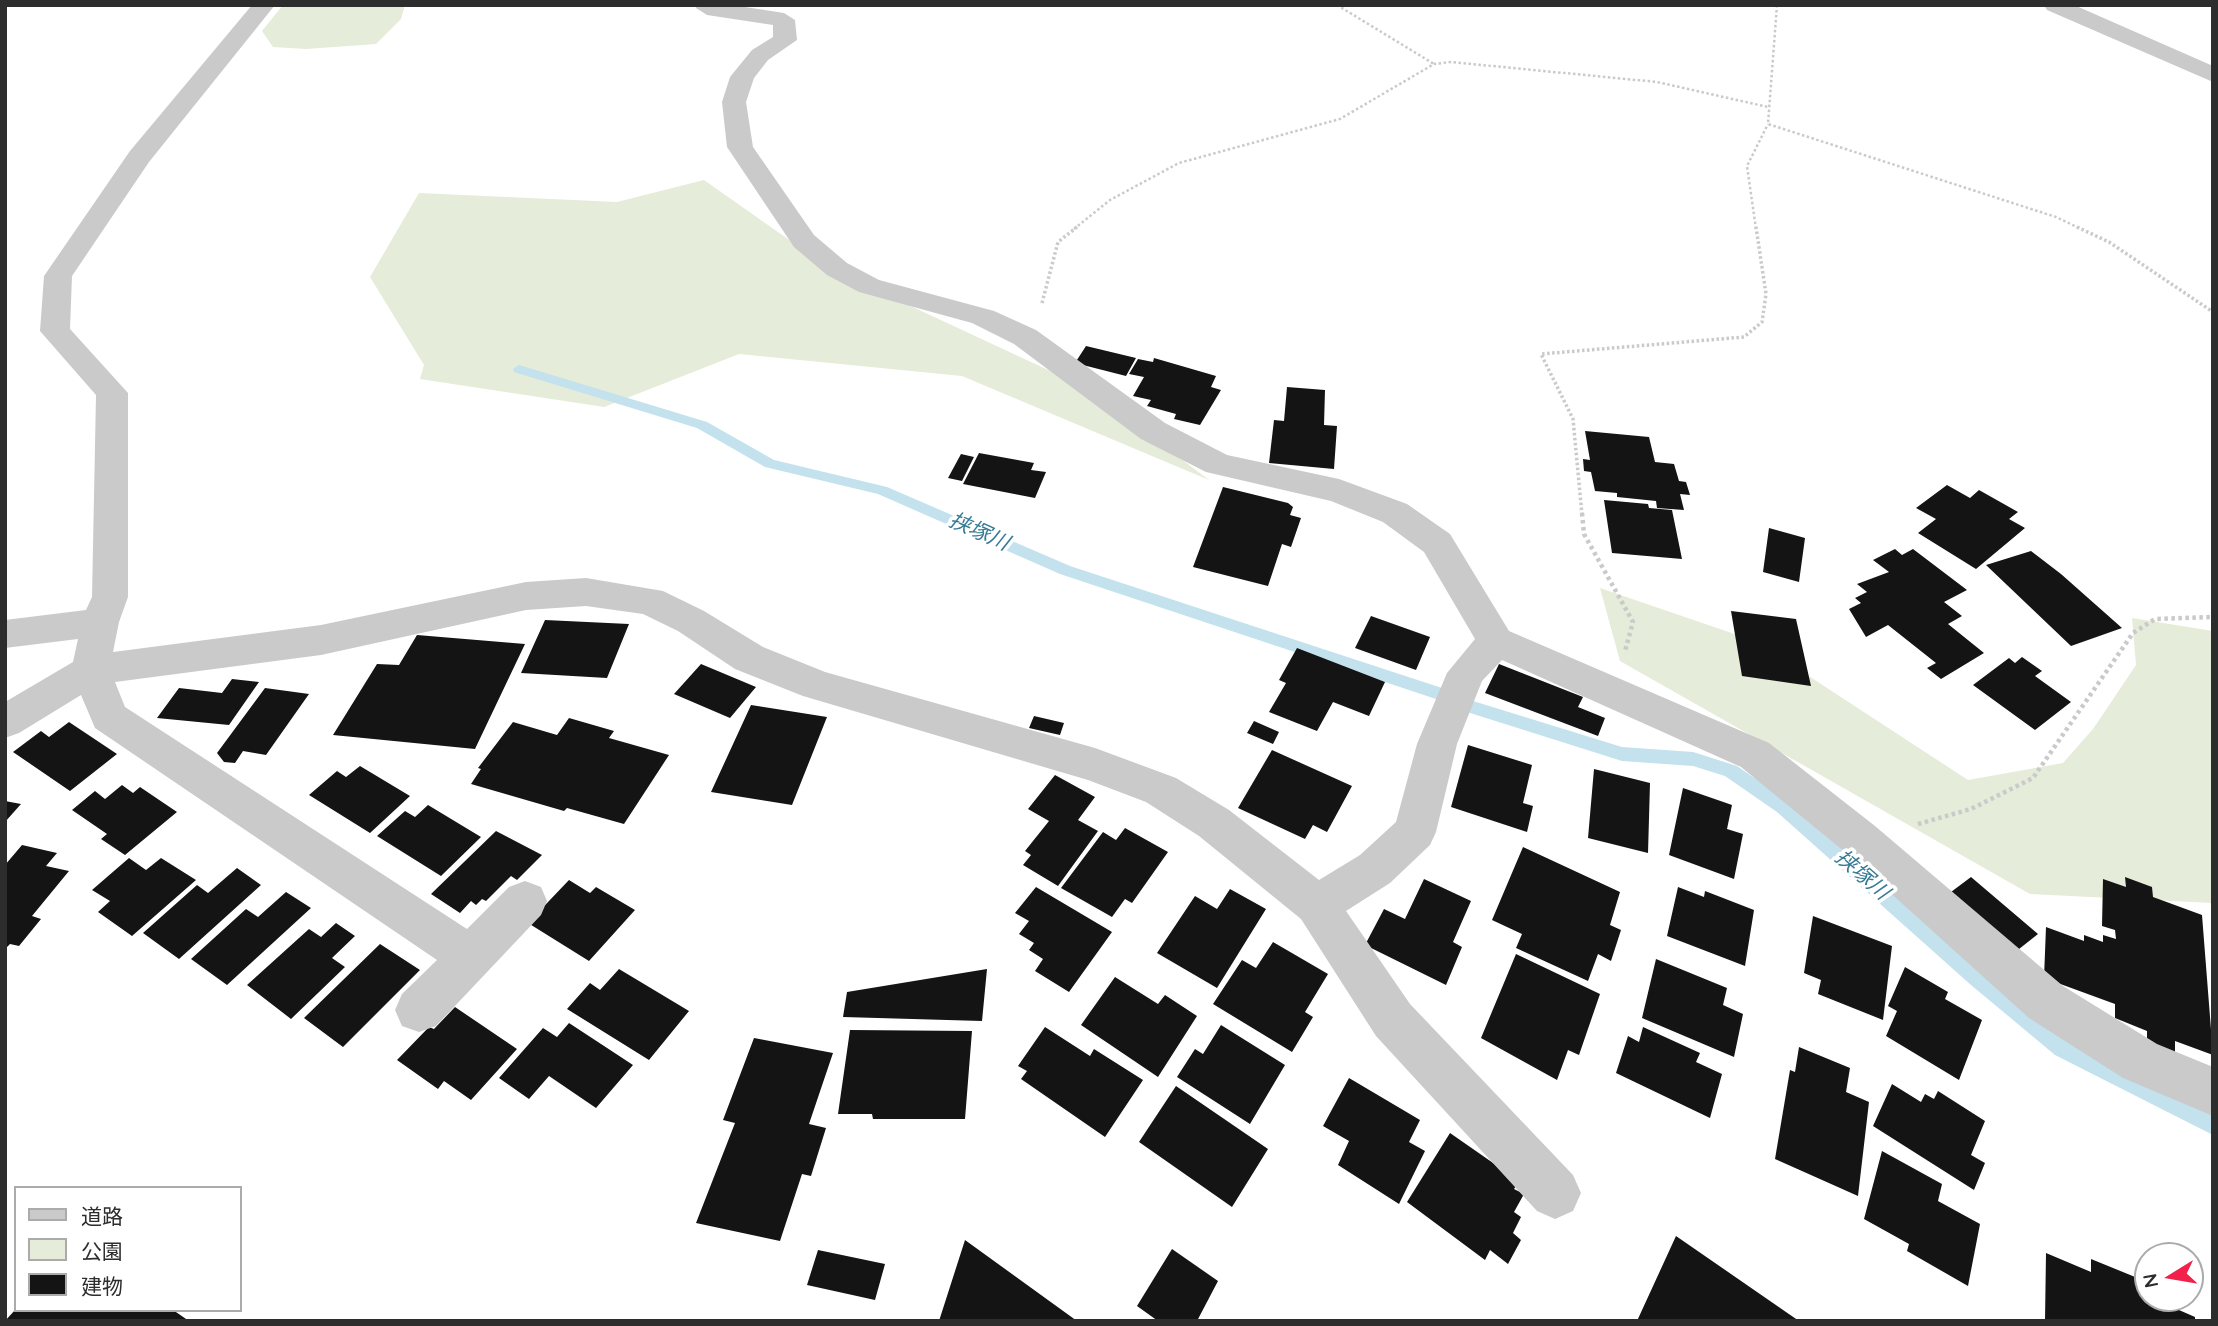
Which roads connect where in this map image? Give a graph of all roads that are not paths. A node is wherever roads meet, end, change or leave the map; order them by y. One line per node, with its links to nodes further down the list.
1 (264, 5): 5 (street)
2 (708, 5): 7 (street)
3 (2055, 5): 4 (street)
4 (2213, 75)
5 (100, 622): 6 (street); 8 (street)
6 (5, 634)
7 (1496, 640): 11 (street); 14 (street)
8 (91, 670): 9 (street); 11 (street); 12 (street)
9 (5, 722)
10 (525, 901): 12 (street)
11 (1317, 905): 15 (street)
12 (471, 957): 13 (street)
13 (419, 1010)
14 (2213, 1092)
15 (1555, 1193)

